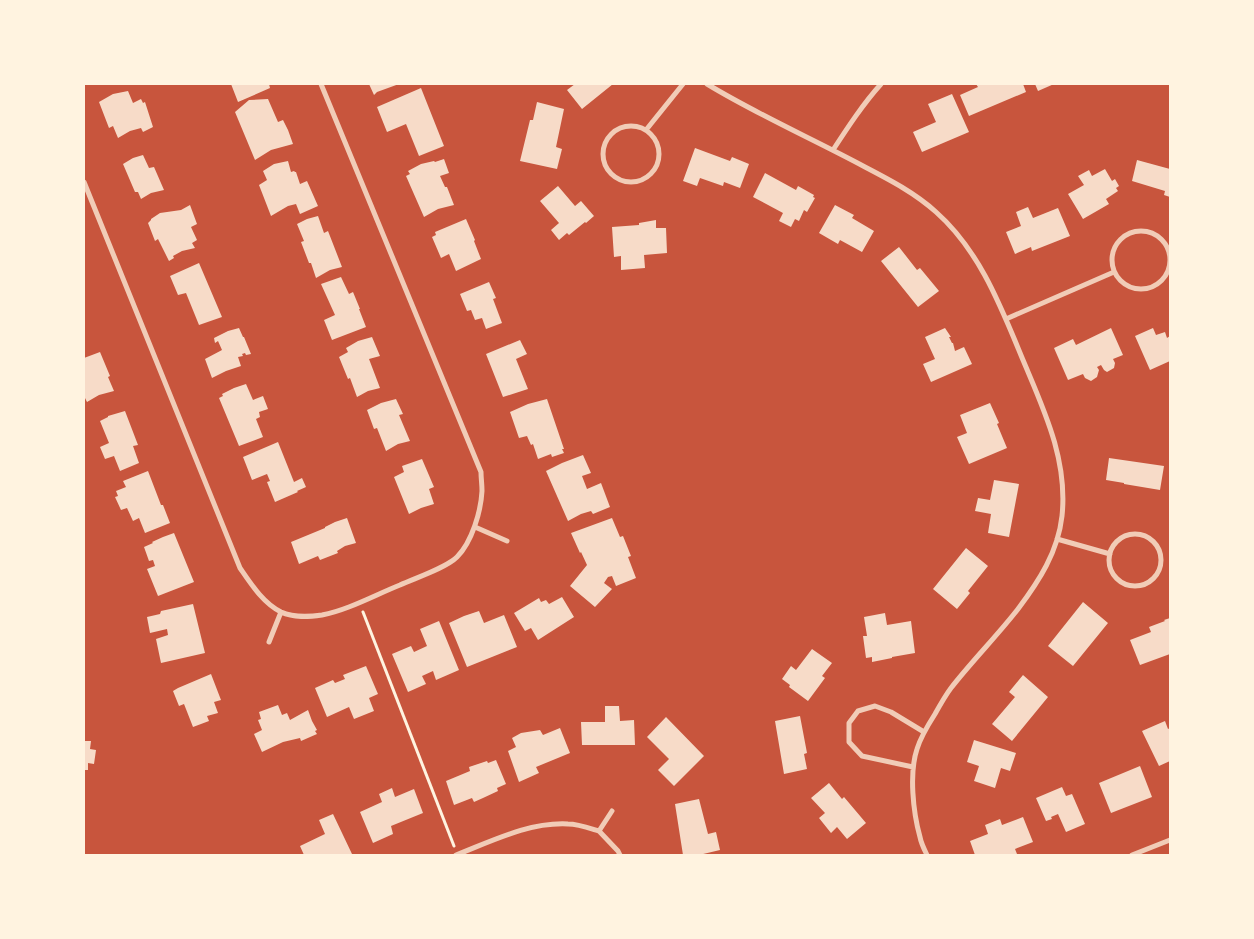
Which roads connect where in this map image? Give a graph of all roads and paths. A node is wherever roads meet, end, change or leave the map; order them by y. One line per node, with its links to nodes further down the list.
1 (321, 84): 10 (street)
2 (683, 84): 5 (street)
3 (707, 84): 6 (street)
4 (881, 84): 6 (street)
5 (646, 130): 5 (street)
6 (833, 150): 9 (street)
7 (84, 182): 15 (street)
8 (1114, 272): 8 (street); 9 (street)
9 (1006, 319): 11 (street)
10 (475, 527): 12 (street); 14 (street)
11 (1057, 539): 13 (street); 17 (street)
12 (507, 541)
13 (1110, 554): 13 (street)
14 (359, 602): 15 (street); 22 (path)
15 (281, 612): 16 (street)
16 (269, 642)
17 (924, 732): 18 (street); 18 (street)
18 (913, 768): 24 (street)
19 (612, 811): 20 (street)
20 (599, 831): 22 (street); 23 (street)
21 (1170, 840): 25 (street)
22 (457, 855)
23 (620, 855)
24 (927, 855)
25 (1132, 855)

